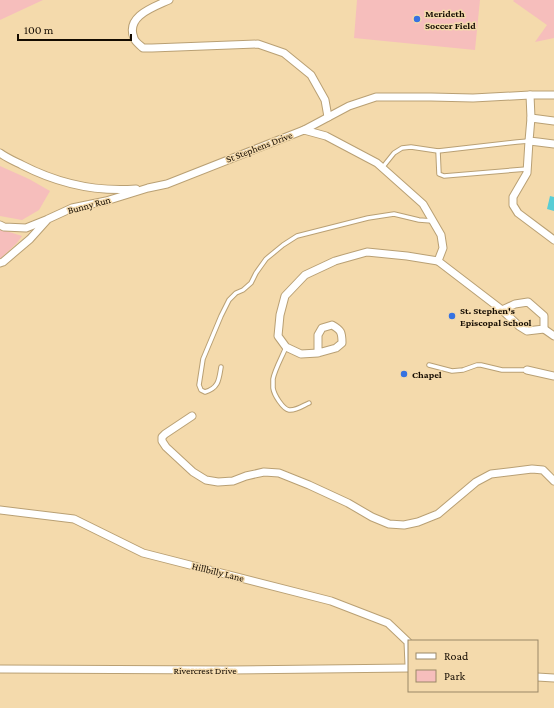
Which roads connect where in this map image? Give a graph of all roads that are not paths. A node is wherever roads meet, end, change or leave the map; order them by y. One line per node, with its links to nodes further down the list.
1 (169, 0): 4 (street)
2 (530, 95): 3 (street); 4 (street); 5 (street)
3 (554, 95)
4 (328, 117): 7 (street)
5 (530, 118): 6 (street); 8 (street)
6 (554, 121)
7 (304, 130): 12 (street, St Stephens Drive); 14 (street, St Stephens Drive)
8 (530, 141): 9 (street); 10 (lane); 13 (street)
9 (554, 144)
10 (438, 151): 12 (lane); 13 (lane)
11 (0, 153): 14 (street)
12 (382, 168): 16 (street, St Stephens Drive)
13 (528, 169): 18 (street)
14 (148, 188): 15 (street, Bunny Run)
15 (48, 219): 17 (street); 20 (street, Bunny Run)
16 (434, 221): 19 (street, St Stephens Drive); 27 (lane)
17 (0, 225)
18 (554, 240)
19 (438, 261): 21 (street); 24 (street)
20 (0, 263)
21 (502, 310): 22 (street); 22 (street)
22 (544, 329): 23 (street)
23 (554, 336)
24 (286, 348): 25 (street); 30 (lane)
25 (318, 353)
26 (430, 365): 28 (lane)
27 (221, 367)
28 (527, 370): 29 (street)
29 (554, 376)
30 (309, 403)
31 (192, 416): 32 (street)
32 (554, 481)
33 (0, 510): 34 (street, Hillbilly Lane)
34 (408, 642)
35 (408, 667): 36 (street, Rivercrest Drive)
36 (0, 669)
37 (538, 677): 38 (street)
38 (554, 678)

